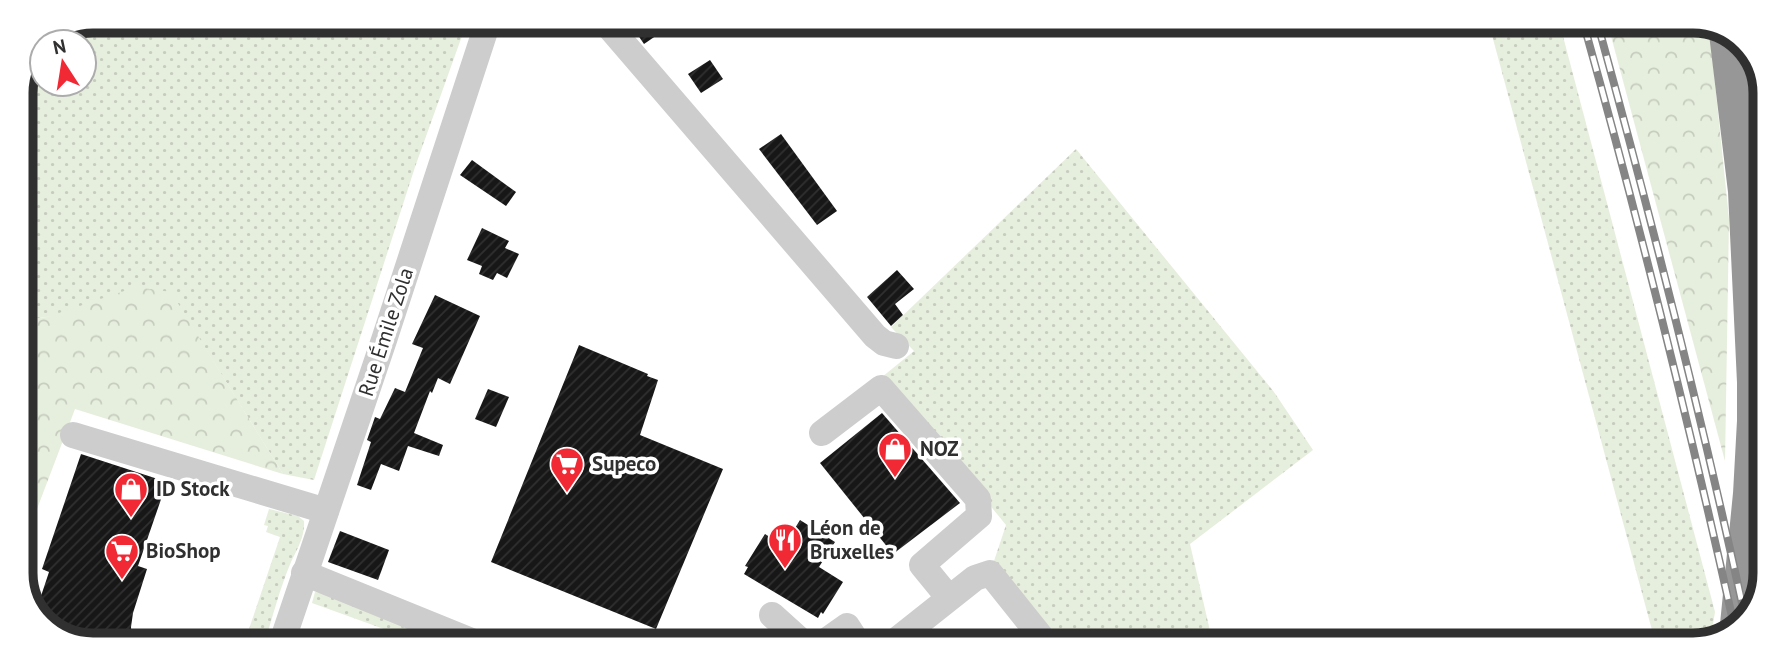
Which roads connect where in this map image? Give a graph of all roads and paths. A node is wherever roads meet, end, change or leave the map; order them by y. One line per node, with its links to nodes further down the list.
1 (484, 33): 9 (street, Rue Émile Zola)
2 (614, 33): 5 (street)
3 (1730, 46): 4 (highway)
4 (1753, 318)
5 (896, 346)
6 (822, 433): 11 (street)
7 (73, 435): 9 (street)
8 (1753, 476): 12 (highway)
9 (326, 511): 10 (street, Rue Émile Zola)
10 (304, 573): 14 (street, Rue Émile Zola); 15 (street)
11 (949, 598): 19 (street); 20 (street)
12 (1741, 608)
13 (772, 615): 16 (street)
14 (285, 633)
15 (452, 633)
16 (792, 633)
17 (837, 633): 18 (street)
18 (852, 633)
19 (905, 633)
20 (1038, 633)

